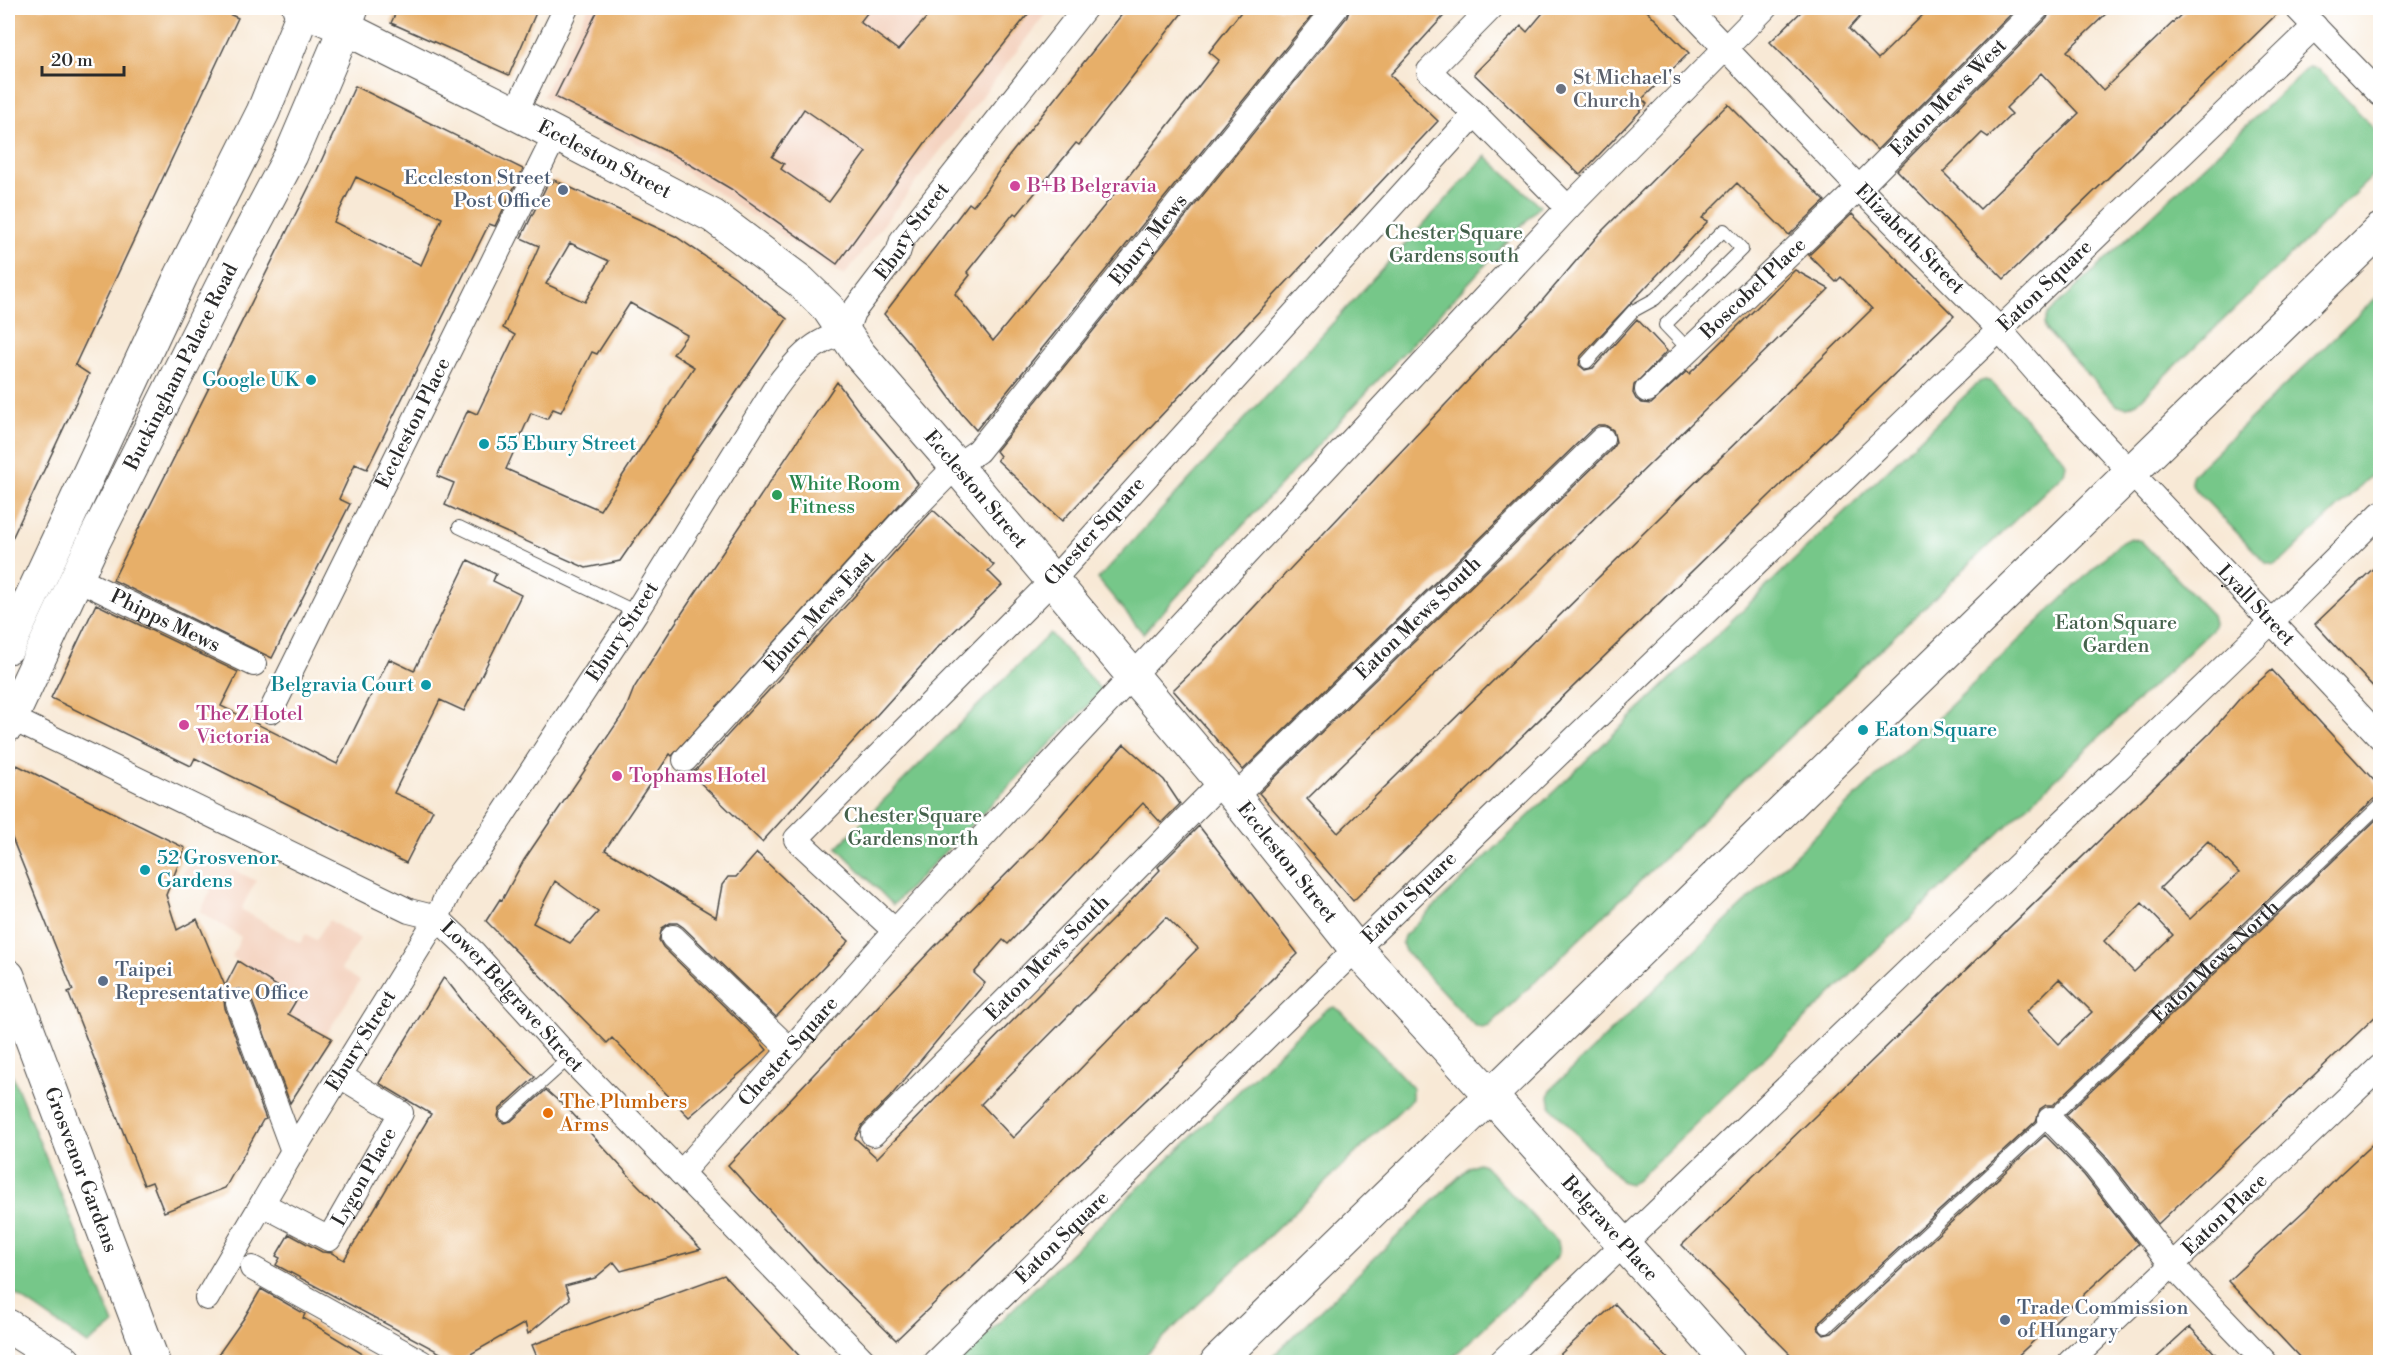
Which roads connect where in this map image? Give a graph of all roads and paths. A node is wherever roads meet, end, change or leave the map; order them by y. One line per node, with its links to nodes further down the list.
1 (303, 8): 10 (main road, Eccleston Street); 34 (main road, Buckingham Palace Road)
2 (566, 8): 14 (street)
3 (1085, 8): 21 (street, Ebury Street)
4 (1336, 8): 26 (street, Ebury Mews)
5 (1491, 8): 15 (street)
6 (1687, 8): 12 (street, Elizabeth Street)
7 (1765, 8): 12 (street, Chester Square)
8 (2037, 8): 17 (street, Eaton Mews West)
9 (2297, 8): 11 (street)
10 (348, 18): 14 (main road, Eccleston Street); 30 (main road, Buckingham Palace Road)
11 (2315, 26): 13 (street); 20 (street, Eaton Square)
12 (1726, 49): 17 (street, Elizabeth Street); 18 (street, Chester Square)
13 (2380, 94)
14 (515, 113): 16 (main road, Eccleston Street)
15 (1475, 114): 18 (street); 31 (street, Chester Square)
16 (555, 136): 21 (main road, Eccleston Street); 37 (street, Eccleston Place)
17 (1859, 188): 20 (street, Elizabeth Street); 22 (street, Boscobel Place)
18 (1568, 208): 36 (street, Chester Square)
19 (2380, 230): 27 (main road)
20 (1999, 329): 27 (street, Elizabeth Street); 46 (street, Eaton Square)
21 (845, 334): 26 (main road, Eccleston Street); 32 (street, Ebury Street)
22 (1689, 350): 23 (lane); 24 (street, Boscobel Place)
23 (1587, 362)
24 (1647, 390)
25 (1602, 439): 41 (street, Eaton Mews South)
26 (956, 466): 31 (main road, Eccleston Street); 40 (street, Ebury Mews East)
27 (2132, 472): 33 (street, Lyall Street); 53 (main road)
28 (2380, 514): 33 (street)
29 (459, 527): 32 (lane)
30 (76, 578): 35 (street, Phipps Mews); 38 (main road, Buckingham Palace Road)
31 (1052, 581): 36 (main road, Eccleston Street); 44 (street, Chester Square)
32 (636, 612): 43 (street, Ebury Street)
33 (2272, 621): 39 (street, Lyall Street); 60 (street)
34 (8, 646)
35 (254, 664)
36 (1133, 676): 41 (main road, Eccleston Street); 44 (street, Chester Square)
37 (271, 711)
38 (9, 721): 43 (street, Lower Belgrave Street)
39 (2380, 737)
40 (685, 760)
41 (1228, 789): 46 (main road, Eccleston Street); 56 (street, Eaton Mews South)
42 (2380, 805): 55 (lane, Eaton Mews North)
43 (437, 918): 50 (street, Lower Belgrave Street); 52 (street, Ebury Street)
44 (895, 931): 49 (street, Chester Square)
45 (673, 937): 49 (street)
46 (1356, 949): 53 (main road, Eccleston Street); 70 (street, Eaton Square)
47 (8, 976): 67 (main road, Grosvenor Gardens)
48 (238, 1003): 57 (street)
49 (792, 1048): 58 (street, Chester Square)
50 (569, 1058): 54 (lane); 58 (street, Lower Belgrave Street)
51 (2380, 1067): 61 (street, Eaton Place)
52 (340, 1076): 57 (street, Ebury Street); 59 (street, Lygon Place)
53 (1491, 1096): 60 (main road, Belgrave Place); 71 (main road)
54 (506, 1115)
55 (2050, 1119): 61 (street); 65 (lane, Eaton Mews North)
56 (873, 1134)
57 (293, 1151): 59 (street, Ebury Street)
58 (681, 1173): 69 (street, Lower Belgrave Street)
59 (262, 1204): 63 (street, Ebury Street)
60 (1624, 1246): 72 (street); 73 (main road, Belgrave Place)
61 (2171, 1264): 74 (street, Eaton Place); 75 (street)
62 (252, 1268): 68 (street)
63 (207, 1298)
64 (8, 1326): 66 (main road)
65 (1826, 1327)
66 (65, 1362)
67 (153, 1362)
68 (421, 1362)
69 (865, 1362)
70 (935, 1362)
71 (1217, 1362)
72 (1502, 1362)
73 (1729, 1362)
74 (2070, 1362)
75 (2265, 1362)

